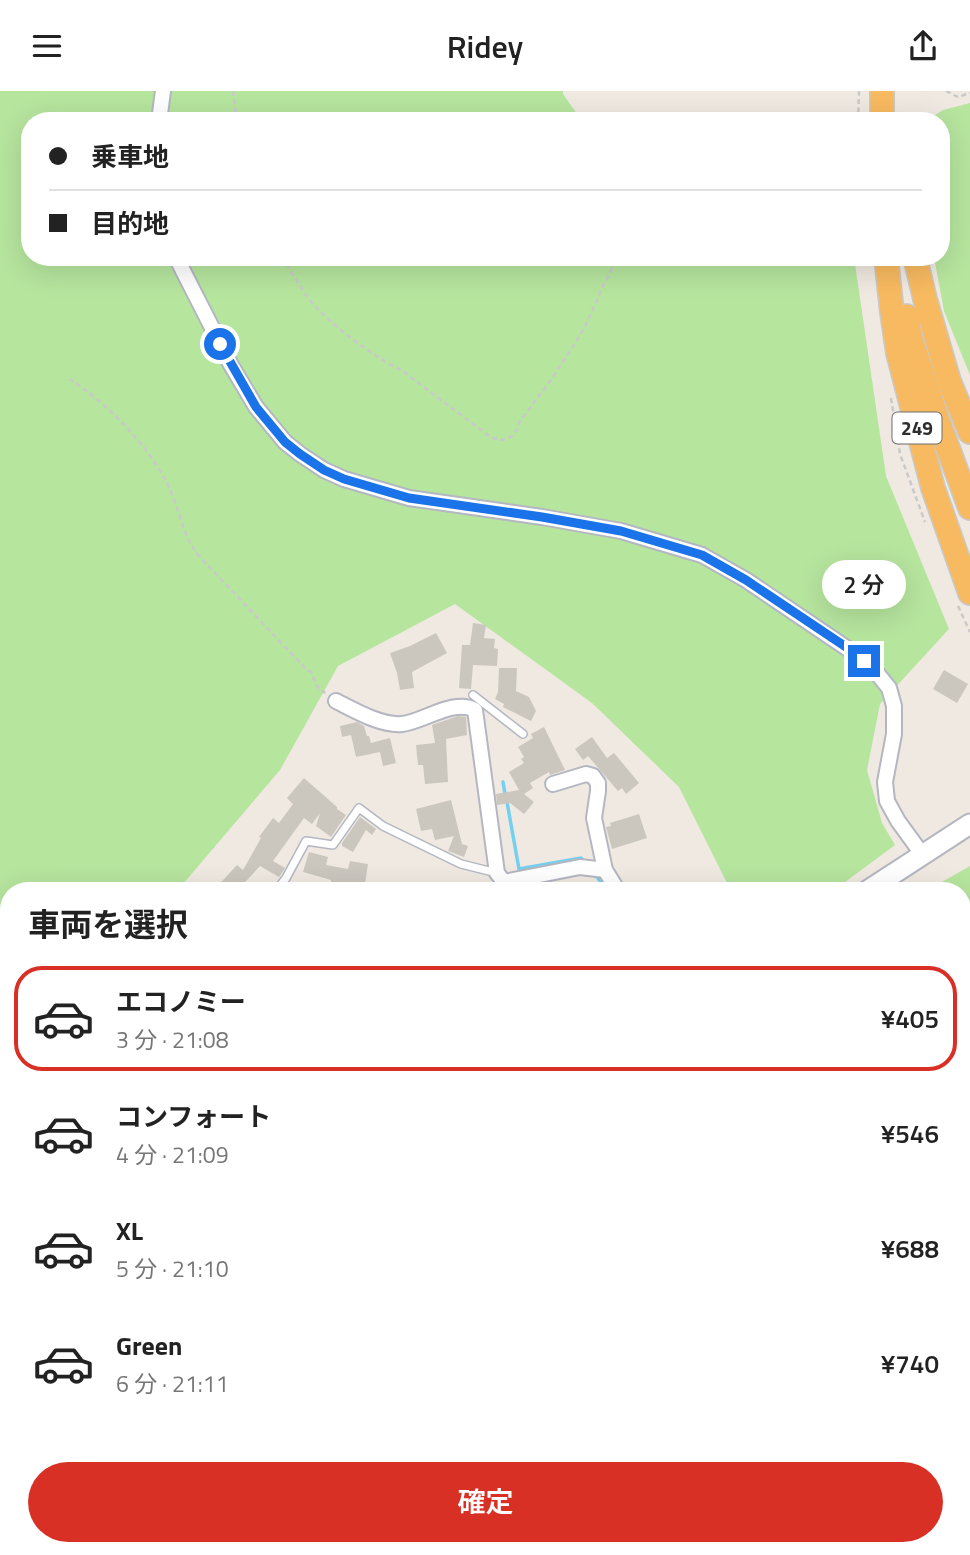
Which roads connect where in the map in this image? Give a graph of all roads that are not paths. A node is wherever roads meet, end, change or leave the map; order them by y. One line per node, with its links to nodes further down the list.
1 (163, 91): 3 (street)
2 (882, 91): 4 (highway)
3 (160, 112)
4 (882, 112)
5 (181, 266): 17 (street)
6 (887, 266): 11 (highway, 249)
7 (901, 266): 10 (highway, 249)
8 (917, 266): 9 (highway, 249)
9 (970, 432)
10 (970, 508)
11 (970, 593)
12 (336, 701): 13 (street)
13 (475, 710): 14 (lane); 20 (street)
14 (523, 734)
15 (553, 784): 18 (street)
16 (970, 824): 17 (main road)
17 (922, 854): 22 (main road)
18 (605, 870): 20 (street); 21 (street)
19 (283, 882): 20 (lane)
20 (500, 882)
21 (612, 882)
22 (880, 882)

